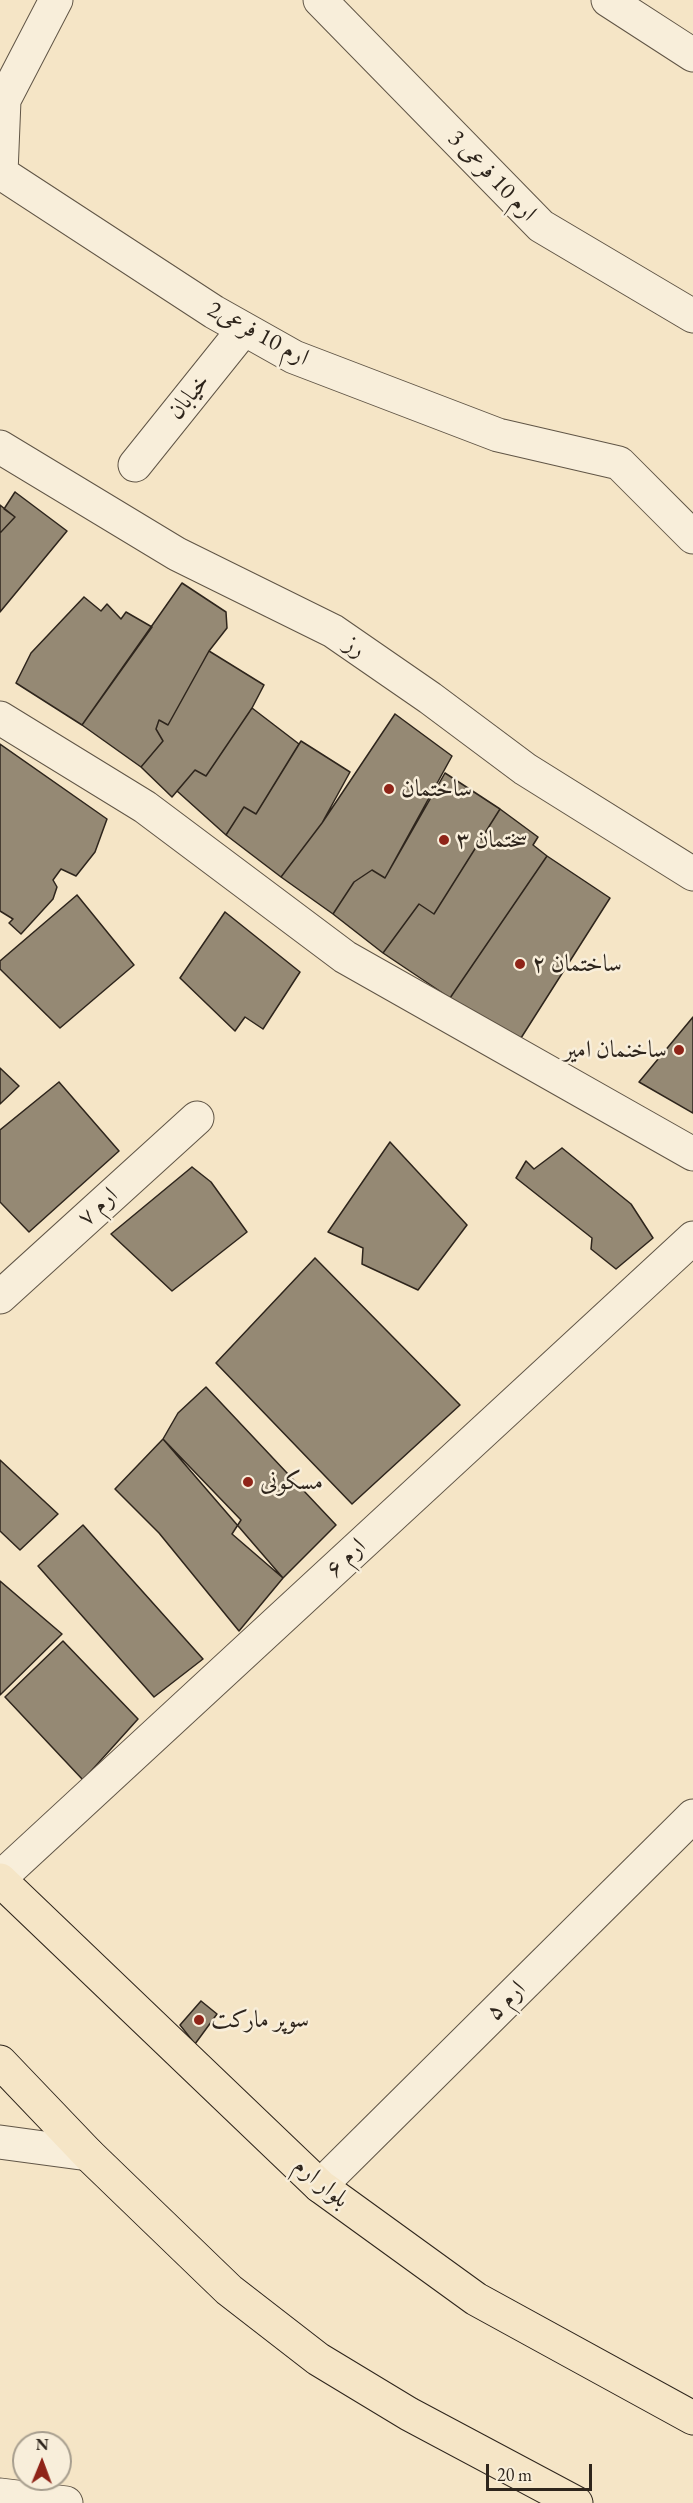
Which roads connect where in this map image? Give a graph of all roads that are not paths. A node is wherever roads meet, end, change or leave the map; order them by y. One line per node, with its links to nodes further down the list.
1 (56, 0): 6 (street, ارم 10 فرعی2)
2 (320, 0): 5 (street, ارم 10 فرعی 3)
3 (608, 0): 4 (street)
4 (693, 55)
5 (693, 316)
6 (244, 329): 8 (street, خیابان); 9 (street, ارم 10 فرعی2)
7 (0, 447): 11 (street, رز)
8 (135, 465)
9 (693, 537)
10 (0, 718): 13 (street)
11 (693, 874)
12 (196, 1118): 15 (street, ارم ۷)
13 (693, 1154)
14 (693, 1238): 17 (street, ارم ۶)
15 (0, 1297)
16 (693, 1816): 21 (street, ارم ۵)
17 (0, 1879): 21 (main road, بلوار ارم)
18 (0, 2062): 20 (main road)
19 (0, 2142): 20 (street)
20 (88, 2154): 25 (main road)
21 (320, 2186): 22 (main road, بلوار ارم)
22 (693, 2418)
23 (0, 2495): 24 (street)
24 (66, 2503)
25 (576, 2503)

